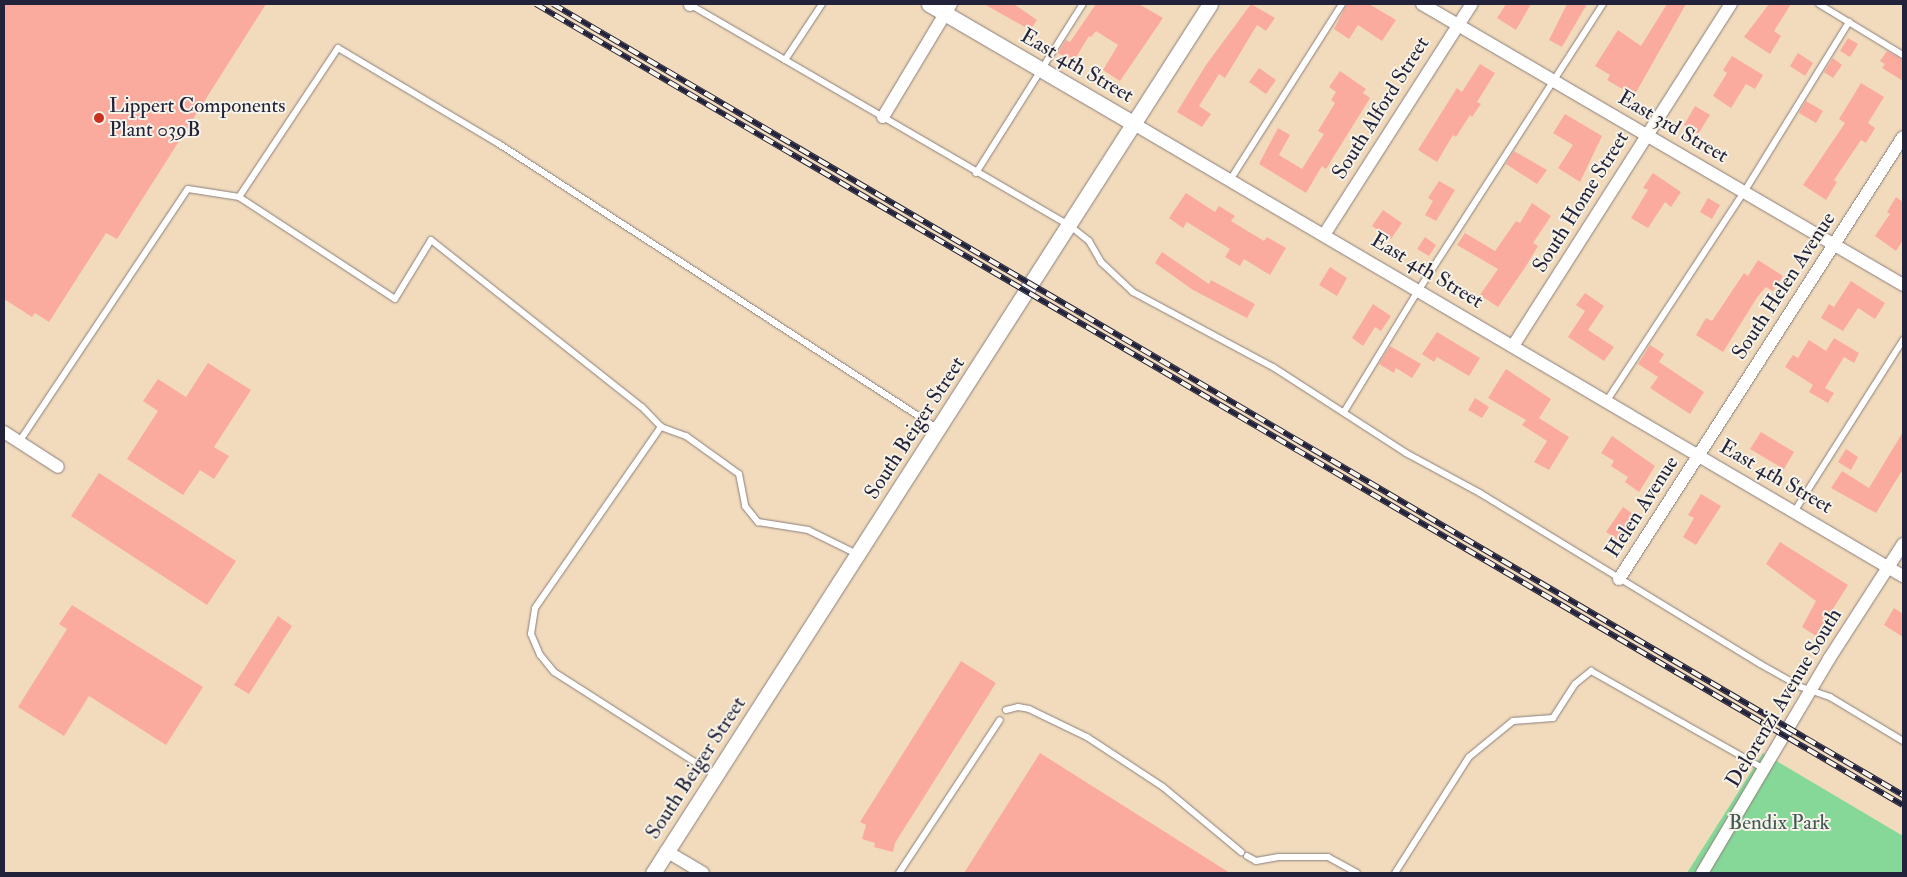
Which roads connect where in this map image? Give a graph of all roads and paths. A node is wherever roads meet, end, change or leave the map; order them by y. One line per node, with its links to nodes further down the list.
1 (689, 4): 16 (lane)
2 (822, 4): 16 (lane)
3 (929, 4): 12 (street, East 4th Street)
4 (1083, 4): 17 (lane)
5 (1210, 4): 20 (street, South Beiger Street)
6 (1342, 4): 24 (lane)
7 (1422, 4): 14 (street, East 3rd Street)
8 (1472, 4): 14 (street, South Alford Street)
9 (1603, 4): 18 (lane)
10 (1731, 4): 21 (street, South Home Street)
11 (1819, 4): 13 (lane)
12 (948, 8): 17 (street, East 4th Street); 19 (street)
13 (1849, 22): 15 (lane); 25 (lane)
14 (1458, 25): 18 (street, East 3rd Street); 28 (street, South Alford Street)
15 (1903, 55)
16 (785, 60): 19 (lane)
17 (1041, 70): 20 (street, East 4th Street); 23 (lane)
18 (1554, 80): 21 (street, East 3rd Street); 31 (lane)
19 (884, 117): 23 (lane)
20 (1134, 124): 24 (street, East 4th Street); 27 (street, South Beiger Street)
21 (1647, 135): 25 (street, East 3rd Street); 33 (street, South Home Street)
22 (1903, 137): 29 (street, South Helen Avenue)
23 (976, 173): 27 (lane)
24 (1230, 180): 28 (street, East 4th Street)
25 (1744, 192): 29 (street, East 3rd Street); 34 (lane)
26 (239, 197): 36 (lane); 37 (lane); 39 (lane)
27 (1070, 226): 35 (lane); 37 (street, South Beiger Street)
28 (1324, 235): 31 (street, East 4th Street)
29 (1834, 245): 30 (street, East 3rd Street); 40 (street, South Helen Avenue)
30 (1903, 285)
31 (1418, 291): 33 (street, East 4th Street); 35 (lane)
32 (1903, 340): 42 (lane)
33 (1513, 346): 34 (street, East 4th Street)
34 (1606, 402): 40 (street, East 4th Street)
35 (1344, 412): 47 (lane)
36 (661, 427): 44 (lane); 53 (lane)
37 (940, 430): 44 (street, South Beiger Street)
38 (4, 432): 39 (street)
39 (19, 442): 41 (street)
40 (1699, 456): 42 (street, East 4th Street); 47 (street, Helen Avenue)
41 (58, 467)
42 (1794, 512): 45 (street, East 4th Street)
43 (1903, 544): 45 (street, Delorenzi Avenue South)
44 (859, 555): 53 (street, South Beiger Street)
45 (1888, 567): 46 (street, East 4th Street); 48 (street, Delorenzi Avenue South)
46 (1903, 576)
47 (1619, 580): 48 (lane)
48 (1810, 690): 51 (lane); 52 (street, Delorenzi Avenue South)
49 (1006, 710): 58 (lane)
50 (1000, 720): 57 (lane)
51 (1903, 741)
52 (1764, 769): 59 (lane); 60 (street, Delorenzi Avenue South)
53 (716, 776): 54 (street, South Beiger Street)
54 (666, 851): 55 (street, South Beiger Street); 56 (street)
55 (653, 873)
56 (703, 873)
57 (899, 873)
58 (1357, 873)
59 (1395, 873)
60 (1702, 873)

